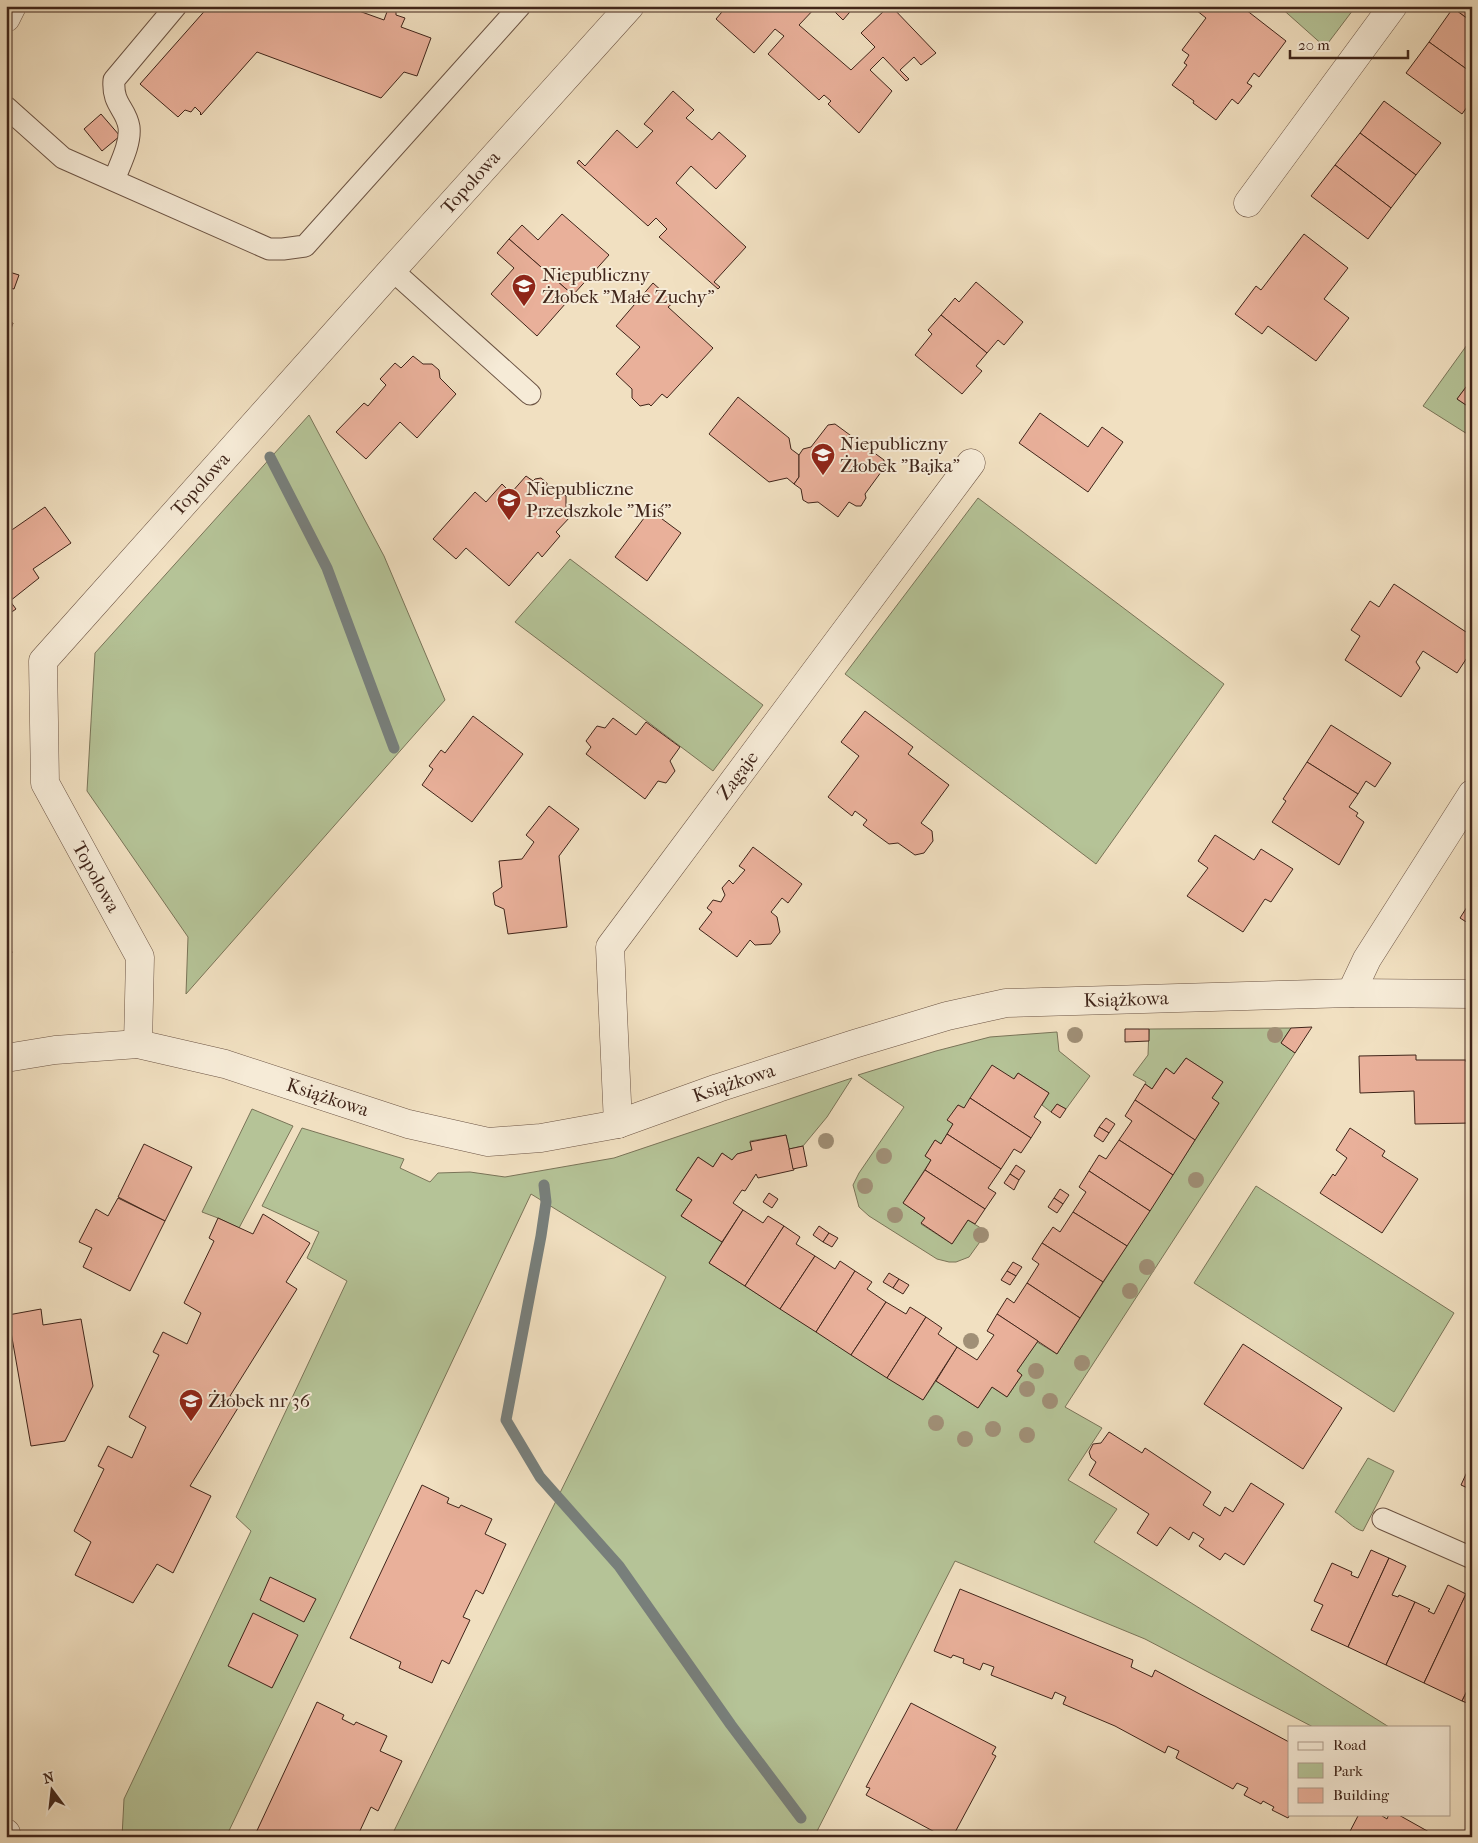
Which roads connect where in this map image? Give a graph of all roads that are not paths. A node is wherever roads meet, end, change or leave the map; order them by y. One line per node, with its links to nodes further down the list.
1 (12, 6): 6 (street)
2 (176, 6): 8 (lane)
3 (520, 6): 8 (lane)
4 (630, 6): 10 (street, Topolowa)
5 (1393, 6): 9 (street)
6 (6, 18)
7 (6, 107): 8 (lane)
8 (114, 180)
9 (1248, 203)
10 (392, 270): 11 (lane); 16 (street, Topolowa)
11 (530, 394)
12 (971, 462): 18 (street, Zagaje)
13 (1472, 794): 14 (street)
14 (1351, 993): 15 (street, Książkowa); 18 (street, Książkowa)
15 (1472, 994)
16 (138, 1044): 17 (street, Książkowa); 18 (street, Książkowa)
17 (6, 1058)
18 (618, 1124)
19 (1383, 1519): 20 (lane)
20 (1472, 1558)
21 (6, 1833): 22 (street)
22 (7, 1837)

